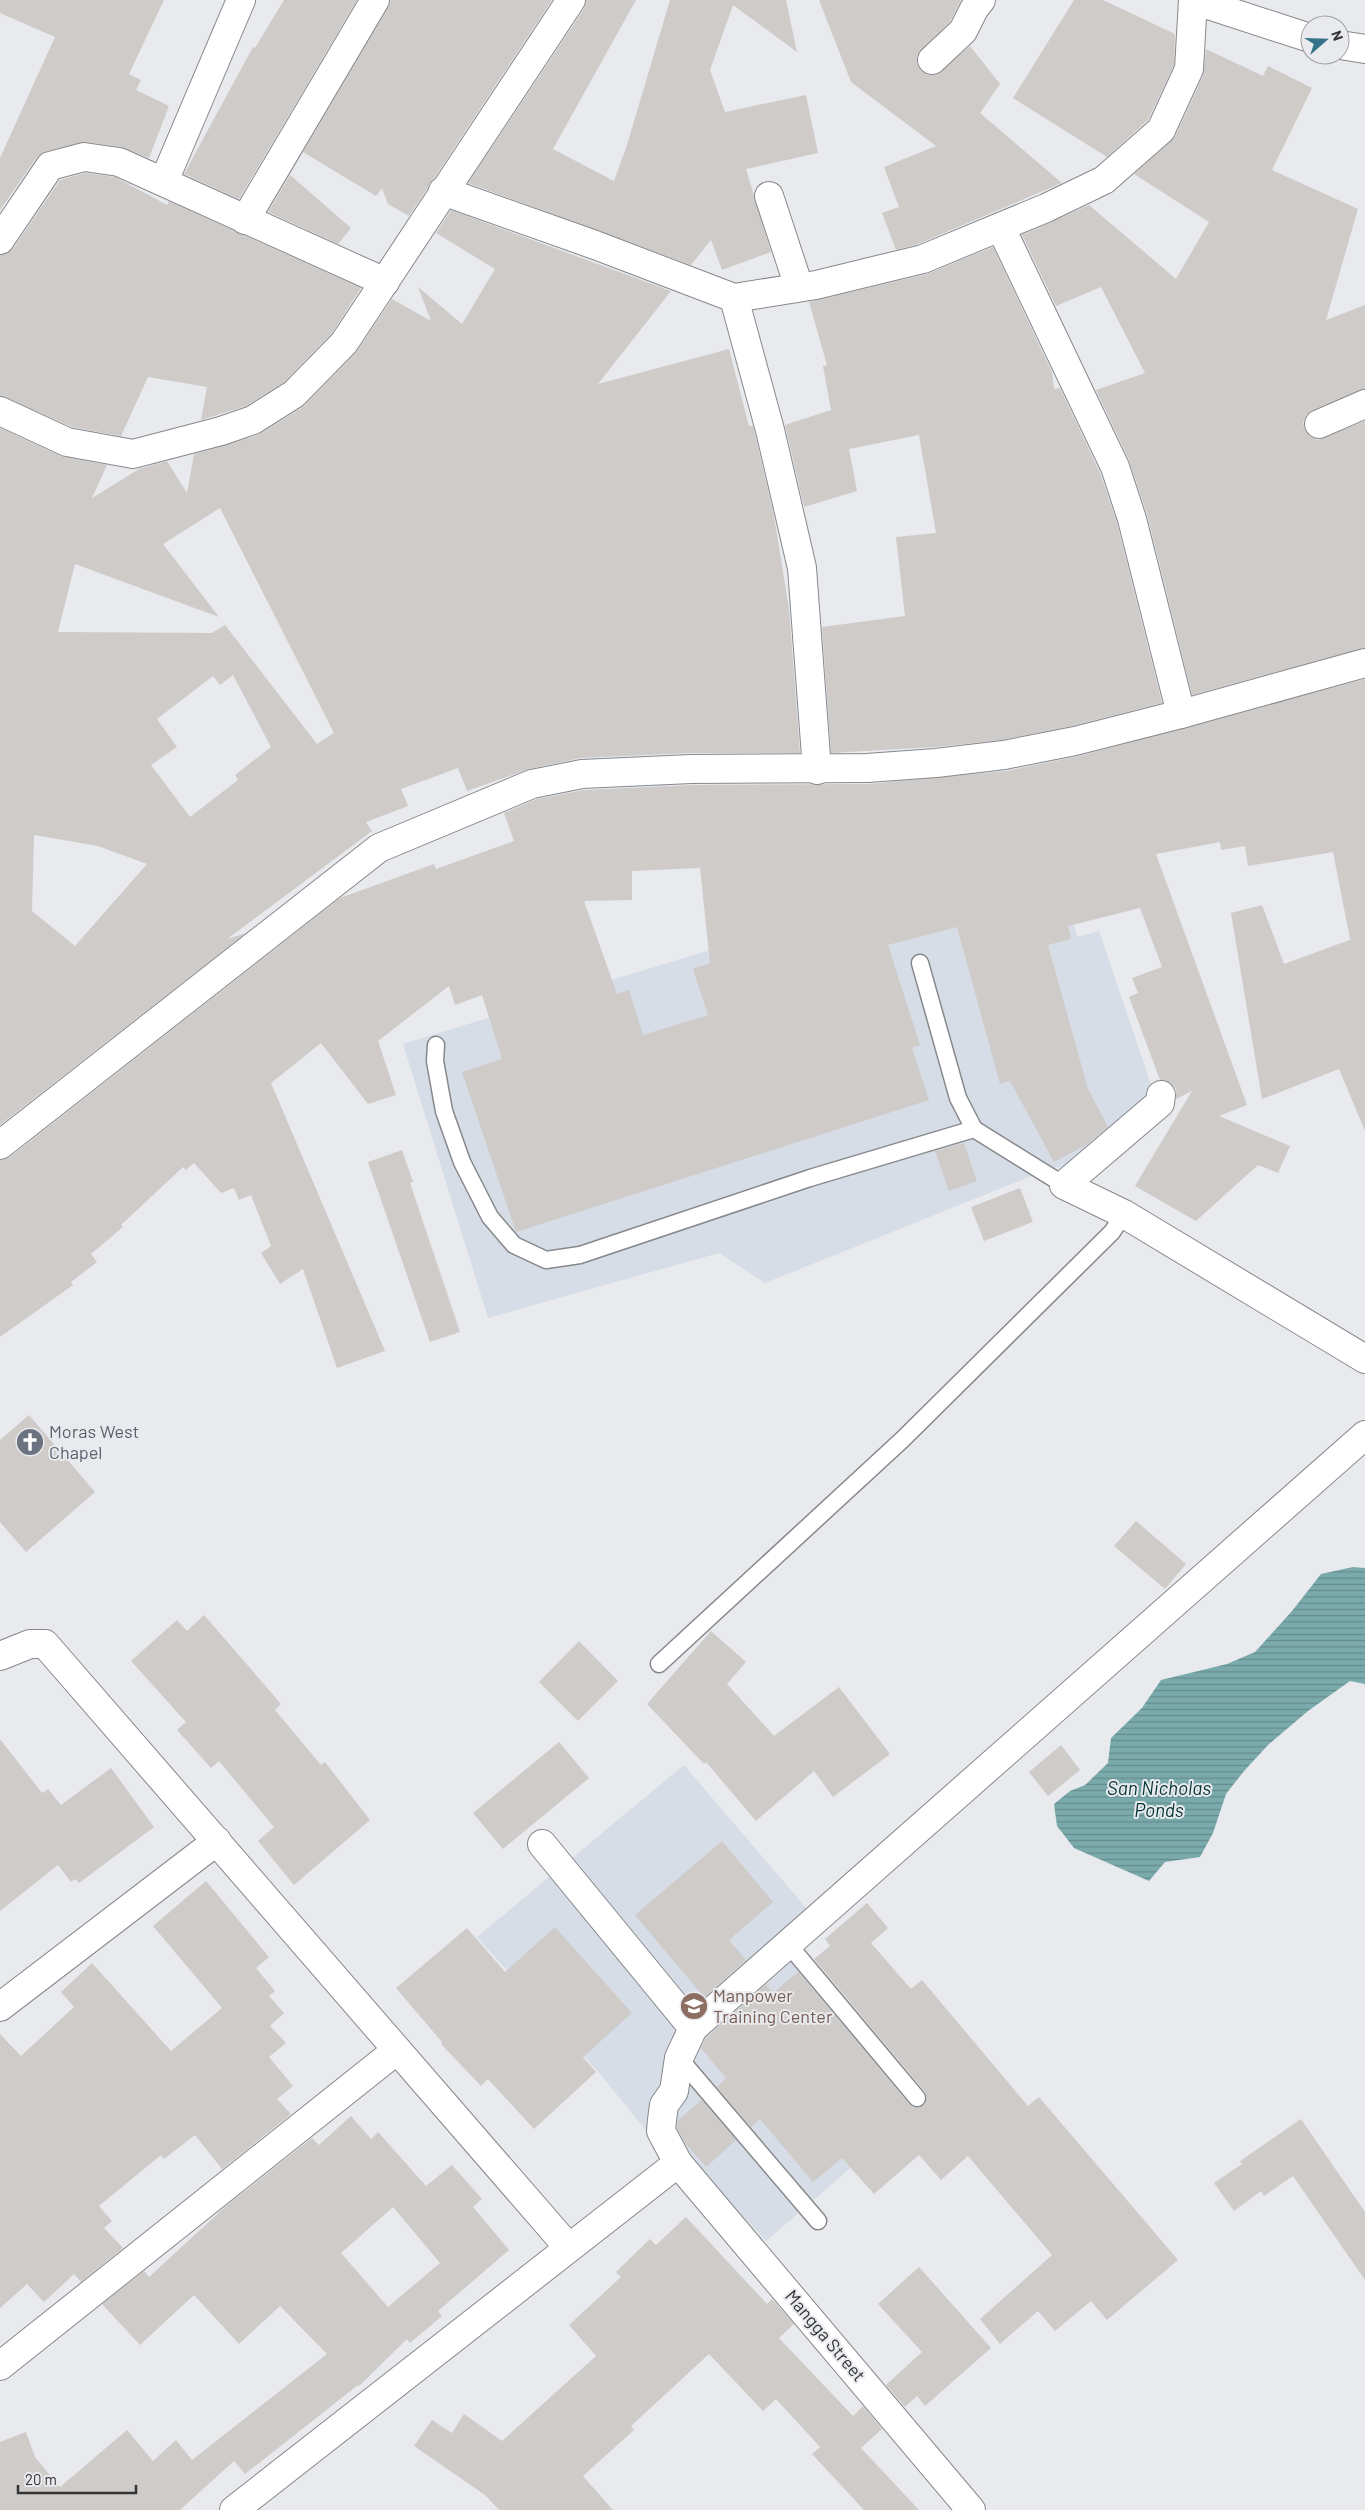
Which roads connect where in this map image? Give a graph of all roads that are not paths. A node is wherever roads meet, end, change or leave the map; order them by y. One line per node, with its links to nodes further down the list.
1 (240, 0): 10 (street)
2 (375, 0): 13 (street)
3 (570, 0): 11 (street)
4 (982, 0): 9 (street)
5 (1193, 0): 6 (street); 14 (street)
6 (1300, 35)
7 (1350, 47): 8 (street)
8 (1365, 49)
9 (932, 60)
10 (164, 181): 13 (street); 15 (street)
11 (443, 191): 16 (street); 18 (street)
12 (769, 196): 17 (street)
13 (245, 220): 16 (street)
14 (1001, 228): 17 (street); 23 (street)
15 (0, 240)
16 (385, 282): 20 (street)
17 (799, 287): 18 (street)
18 (734, 298): 24 (street)
19 (1365, 404): 21 (street)
20 (0, 411)
21 (1319, 424)
22 (1365, 663): 23 (street)
23 (1181, 714): 24 (street)
24 (817, 770): 29 (street)
25 (920, 963): 28 (lane)
26 (436, 1045): 28 (lane)
27 (1161, 1095): 30 (street)
28 (974, 1129): 30 (lane)
29 (0, 1144)
30 (1064, 1185): 31 (street)
31 (1124, 1214): 32 (street); 35 (lane)
32 (1365, 1359)
33 (1365, 1435): 38 (street)
34 (0, 1656): 36 (street)
35 (659, 1664)
36 (217, 1841): 39 (street); 41 (street)
37 (542, 1844): 40 (street)
38 (788, 1944): 40 (street); 43 (lane)
39 (0, 2007)
40 (692, 2028): 42 (street, Mangga Street)
41 (397, 2050): 46 (street); 47 (street)
42 (679, 2058): 44 (street, Mangga Street); 45 (lane)
43 (917, 2098)
44 (678, 2163): 46 (street); 49 (street, Mangga Street)
45 (818, 2222)
46 (569, 2248): 48 (street)
47 (0, 2366)
48 (234, 2510)
49 (971, 2510)

